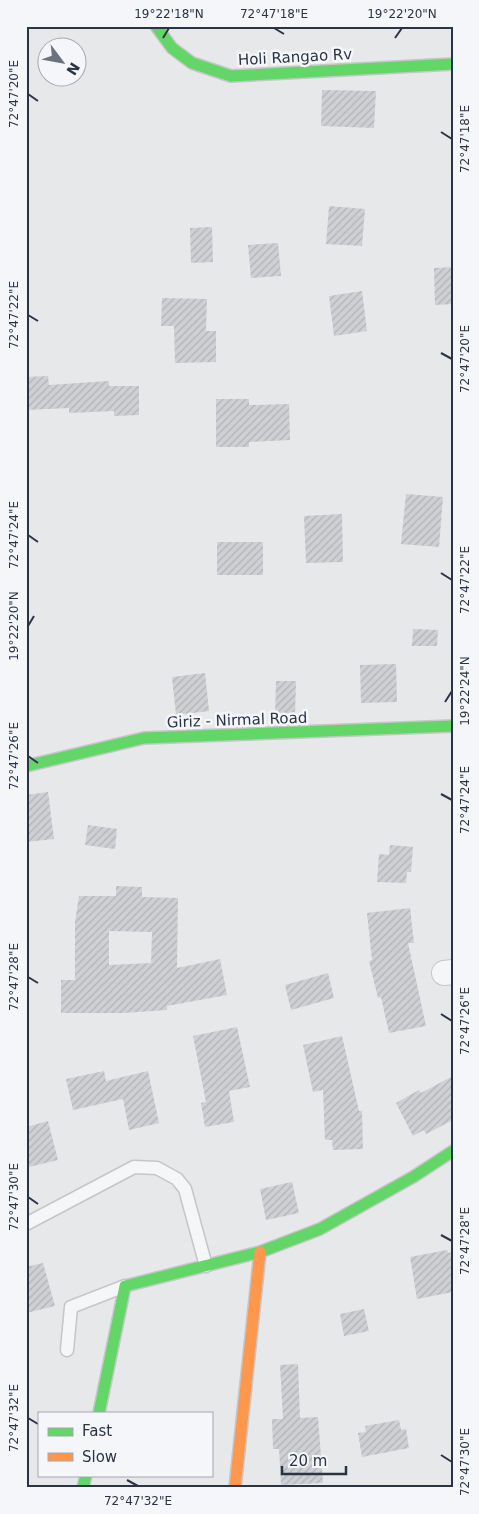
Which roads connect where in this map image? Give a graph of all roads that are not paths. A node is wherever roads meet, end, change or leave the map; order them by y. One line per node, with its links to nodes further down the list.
1 (156, 26): 2 (street, Holi Rangao Rv)
2 (453, 64)
3 (453, 726): 4 (street, Giriz - Nirmal Road)
4 (26, 766)
5 (453, 1151): 7 (street)
6 (26, 1224): 8 (lane)
7 (260, 1252): 8 (street); 12 (street)
8 (206, 1266): 9 (street)
9 (125, 1286): 10 (lane); 11 (street)
10 (67, 1350)
11 (99, 1412)
12 (234, 1488)

